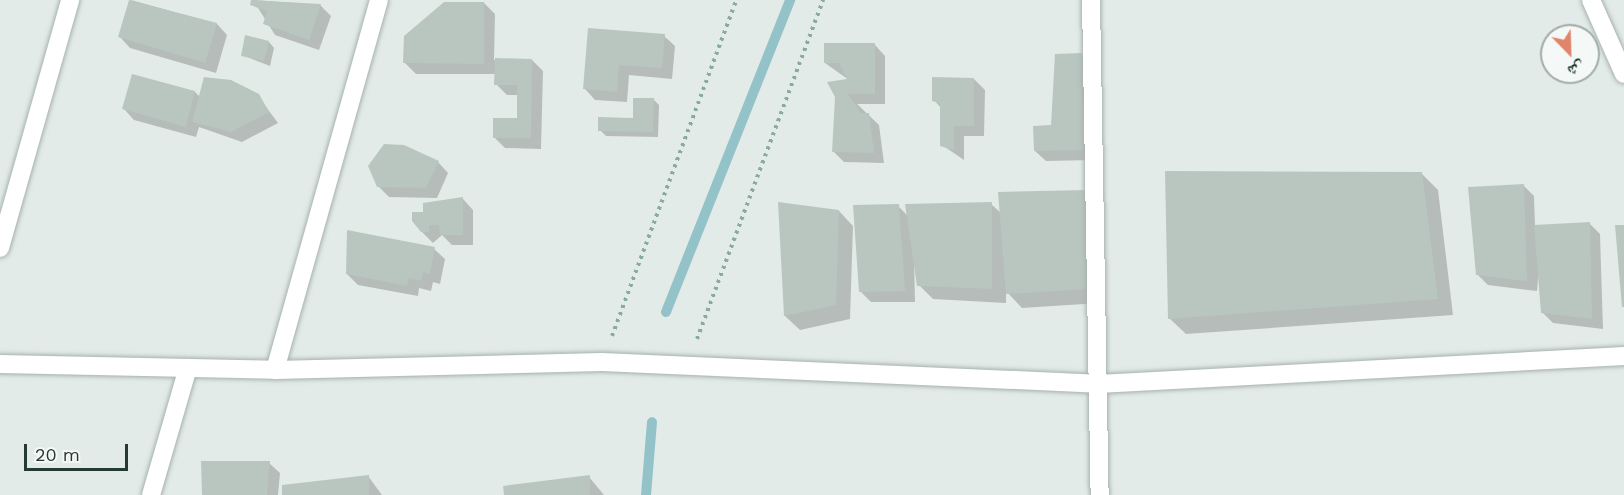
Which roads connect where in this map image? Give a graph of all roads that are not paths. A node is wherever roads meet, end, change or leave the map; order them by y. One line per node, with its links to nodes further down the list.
1 (70, 0): 6 (street)
2 (379, 0): 10 (street)
3 (1090, 0): 11 (street)
4 (1591, 0): 5 (street)
5 (1624, 74)
6 (0, 248)
7 (1624, 356): 11 (street)
8 (0, 364): 9 (street)
9 (188, 368): 10 (street); 12 (street)
10 (275, 370): 11 (street)
11 (1098, 384): 13 (street)
12 (151, 495)
13 (1100, 495)

